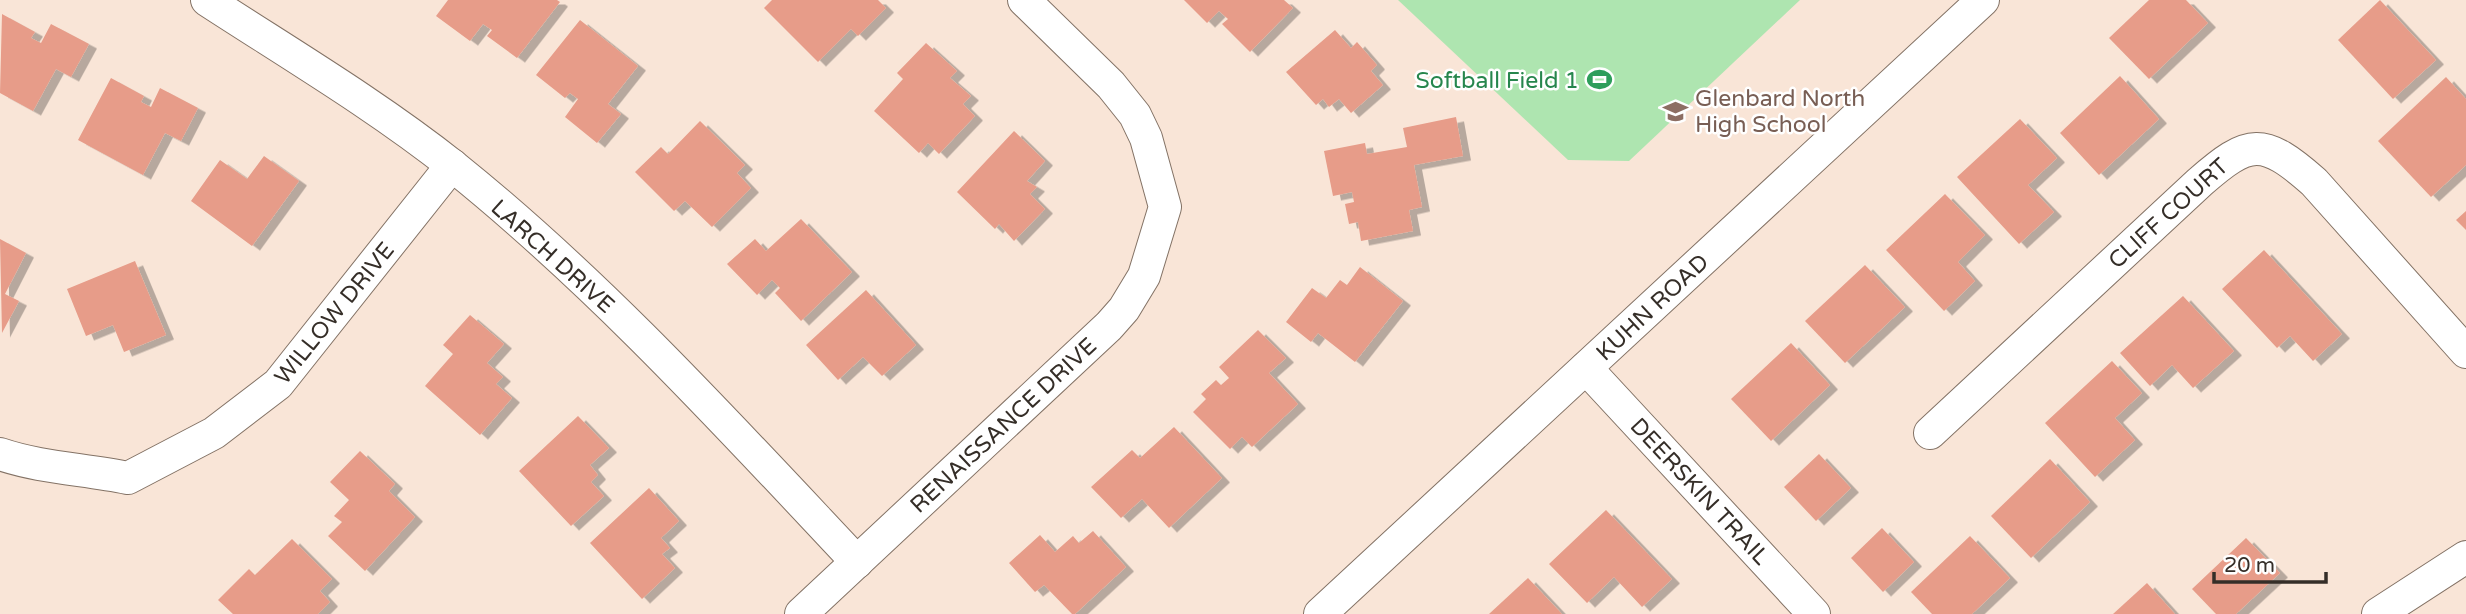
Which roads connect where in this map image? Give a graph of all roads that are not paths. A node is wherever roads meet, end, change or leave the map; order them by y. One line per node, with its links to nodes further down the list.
1 (207, 0): 4 (street, LARCH DRIVE)
2 (1024, 0): 10 (street, RENAISSANCE DRIVE)
3 (1983, 0): 6 (street, KUHN ROAD)
4 (452, 165): 8 (street, WILLOW DRIVE); 10 (street, LARCH DRIVE)
5 (2466, 352): 7 (street, CLIFF COURT)
6 (1586, 368): 12 (street, KUHN ROAD); 13 (street, DEERSKIN TRAIL)
7 (1930, 433)
8 (0, 454)
9 (2466, 557): 14 (street)
10 (857, 562): 11 (street, RENAISSANCE DRIVE)
11 (800, 614)
12 (1320, 614)
13 (1814, 614)
14 (2378, 614)

